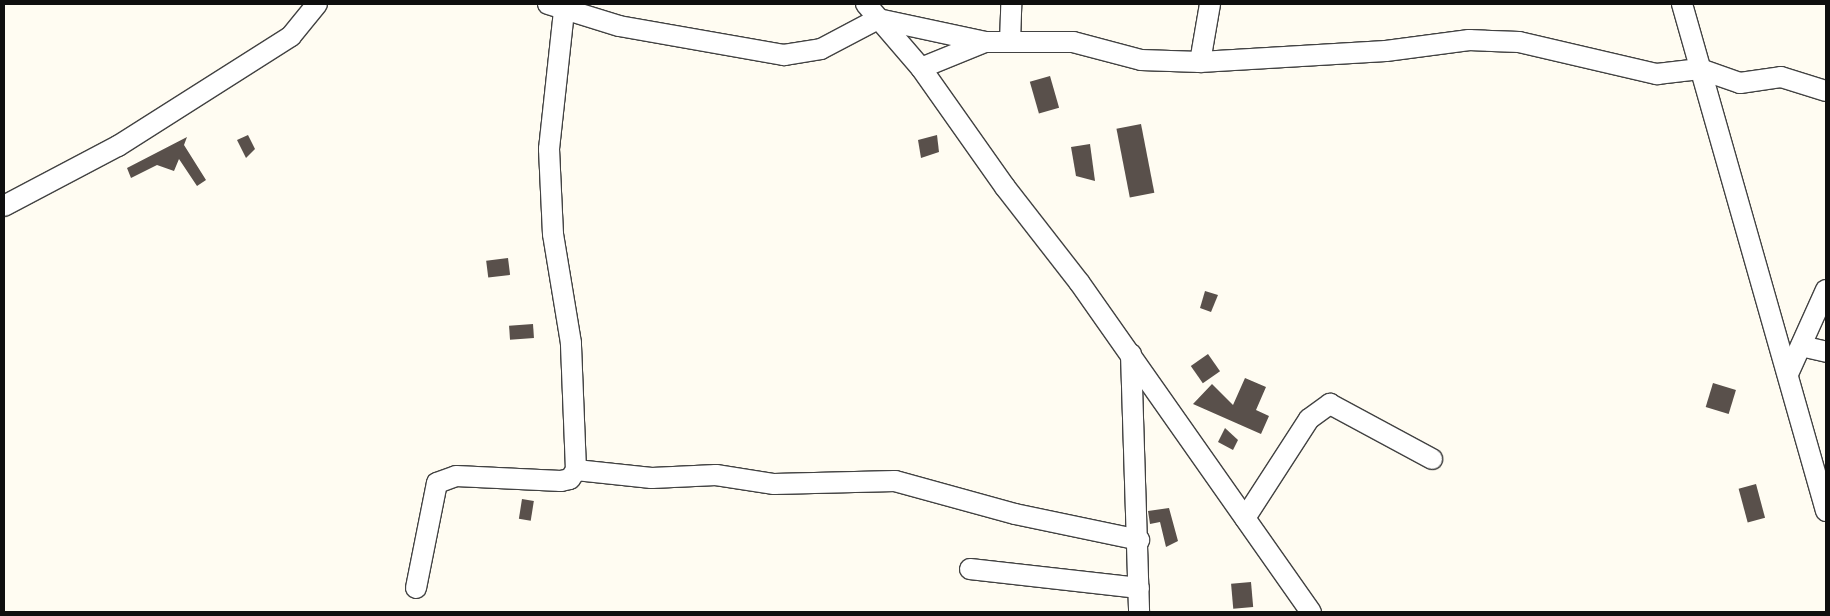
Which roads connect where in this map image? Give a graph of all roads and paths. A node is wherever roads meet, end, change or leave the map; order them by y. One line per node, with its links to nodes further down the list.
1 (317, 4): 13 (street)
2 (1011, 4): 8 (street)
3 (1210, 4): 9 (street)
4 (1682, 4): 11 (street)
5 (556, 7): 6 (street); 20 (street)
6 (872, 12): 7 (street); 10 (street)
7 (985, 42): 8 (street); 10 (street)
8 (1010, 42): 9 (street)
9 (1200, 62): 11 (street)
10 (921, 68): 17 (street)
11 (1700, 70): 12 (street); 18 (street)
12 (1826, 91)
13 (4, 206)
14 (1826, 290): 15 (street)
15 (1802, 346): 16 (street); 18 (street)
16 (1826, 352)
17 (1131, 354): 22 (street); 23 (street)
18 (1788, 374): 21 (street)
19 (1432, 459): 22 (street)
20 (576, 470): 23 (street); 25 (street)
21 (1826, 511)
22 (1245, 518): 28 (street)
23 (1138, 540): 26 (street)
24 (970, 569): 26 (street)
25 (416, 588)
26 (1139, 588): 27 (street)
27 (1139, 612)
28 (1311, 612)

